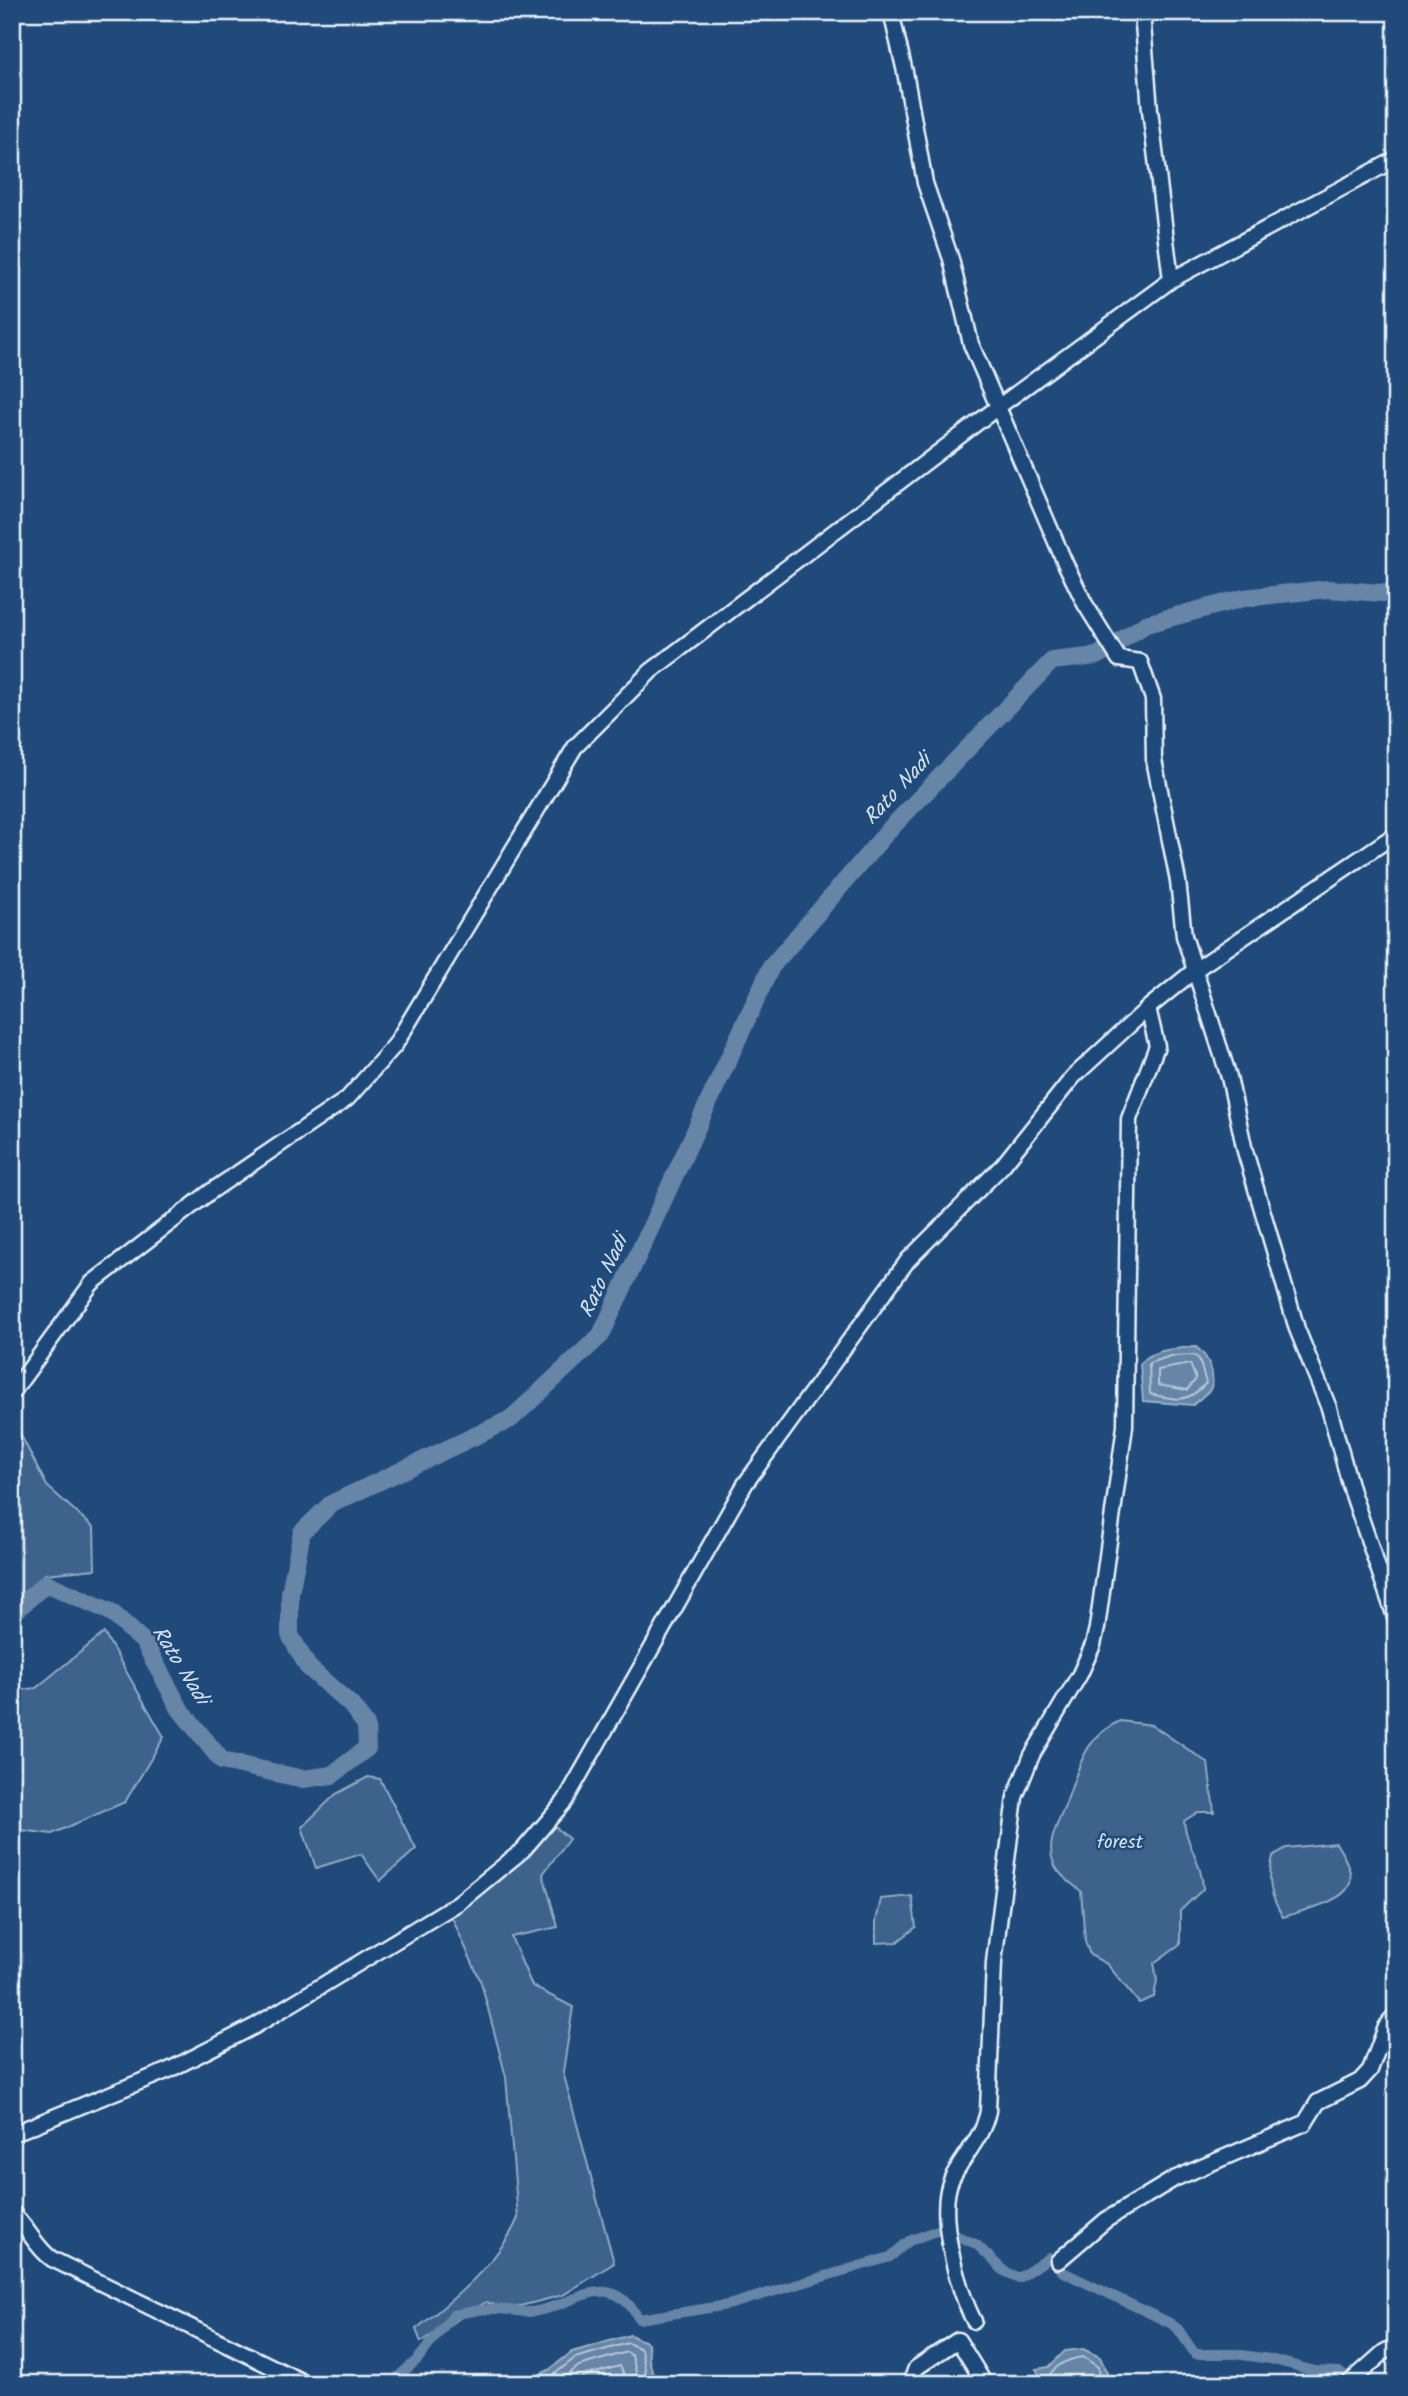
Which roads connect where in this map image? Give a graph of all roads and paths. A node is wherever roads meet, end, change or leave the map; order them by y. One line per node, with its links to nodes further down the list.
1 (891, 12): 5 (street)
2 (1142, 12): 4 (street)
3 (1396, 159): 4 (street)
4 (1171, 280): 5 (street)
5 (998, 407): 7 (street); 9 (street)
6 (1396, 834): 7 (street)
7 (1195, 971): 8 (street); 10 (street)
8 (1148, 1008): 12 (street); 15 (street)
9 (12, 1394)
10 (1396, 1620)
11 (1396, 2014): 14 (street)
12 (12, 2134)
13 (12, 2213): 17 (street)
14 (1058, 2261)
15 (974, 2320)
16 (1396, 2346): 20 (street)
17 (307, 2384)
18 (910, 2384): 19 (street)
19 (985, 2384)
20 (1348, 2384)

